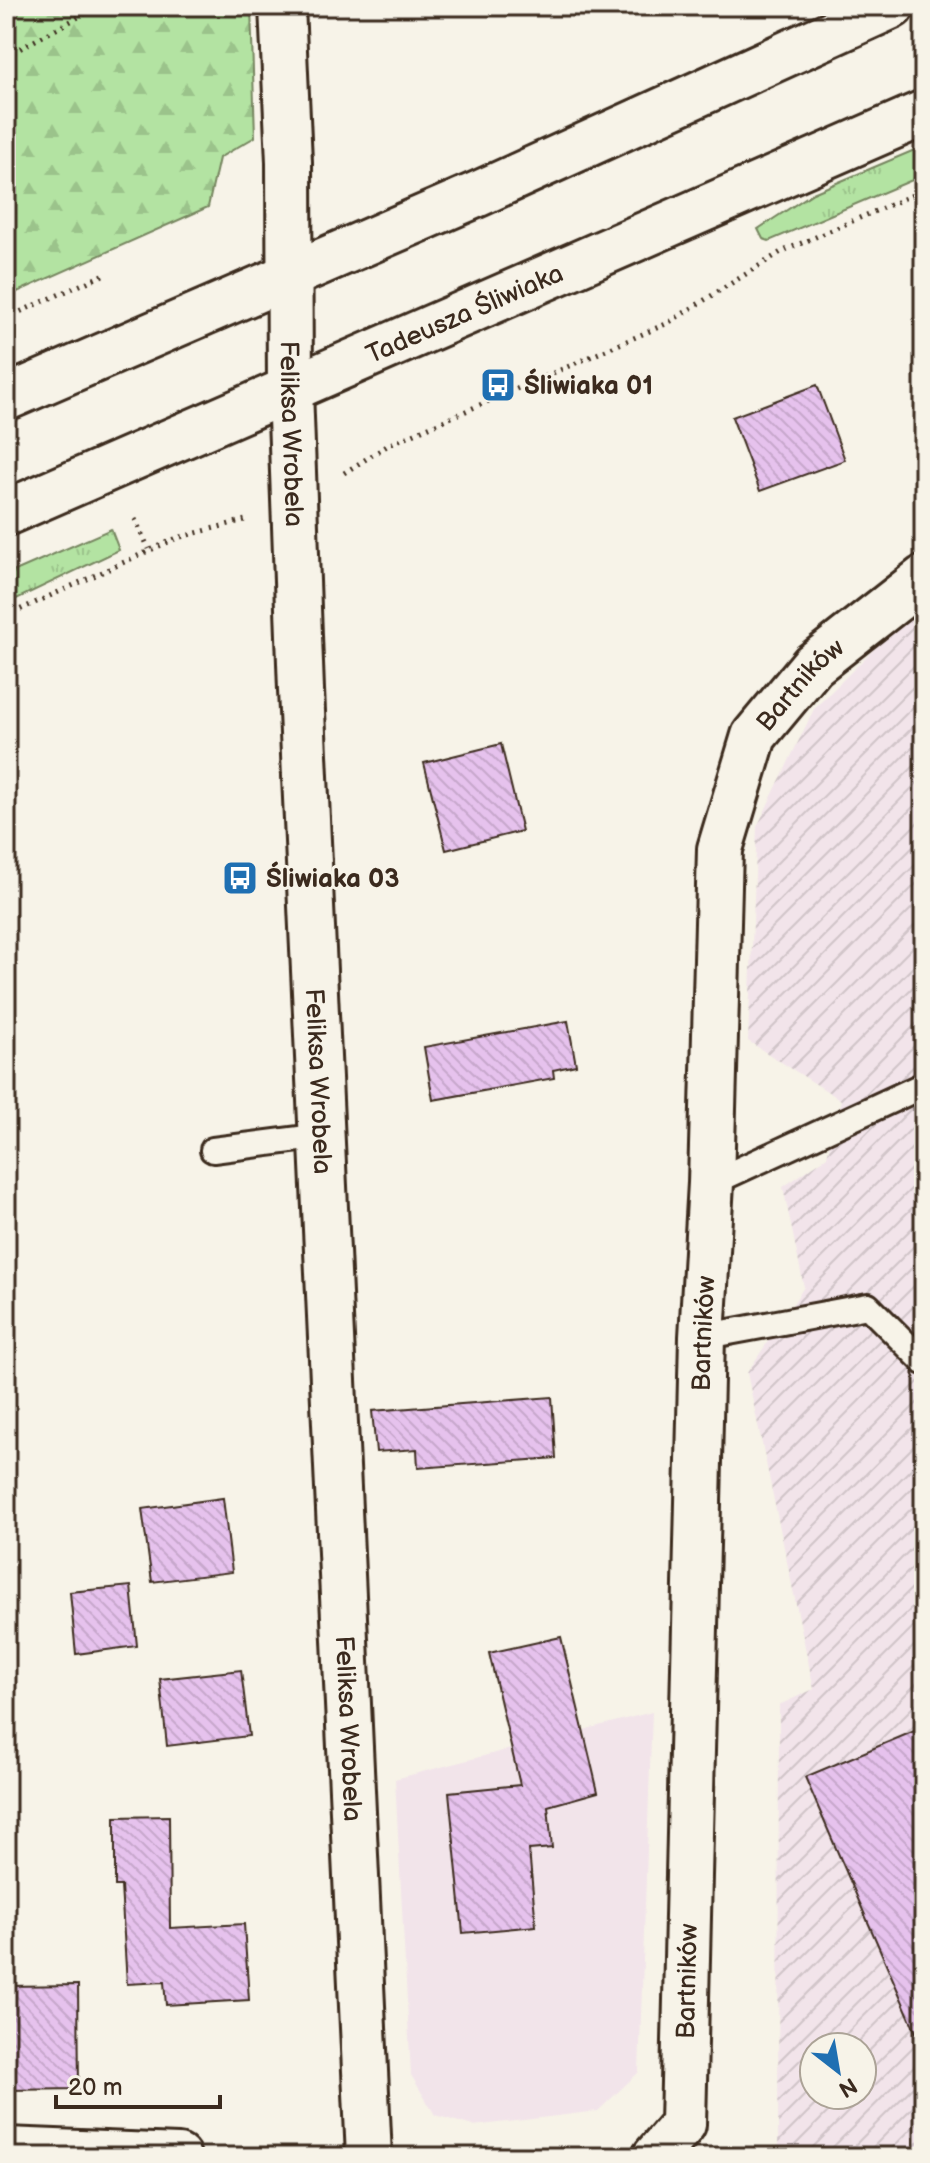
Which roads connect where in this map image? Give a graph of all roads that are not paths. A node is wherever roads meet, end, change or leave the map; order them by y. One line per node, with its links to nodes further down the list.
1 (282, 6): 4 (street, Feliksa Wrobela)
2 (892, 6): 4 (street)
3 (924, 113): 5 (street, Tadeusza Śliwiaka)
4 (288, 276): 5 (street, Feliksa Wrobela); 6 (street)
5 (290, 390): 7 (street, Tadeusza Śliwiaka); 10 (street, Feliksa Wrobela)
6 (6, 398)
7 (6, 513)
8 (924, 578): 12 (street, Bartników)
9 (924, 1085): 12 (lane)
10 (323, 1136): 11 (lane); 17 (street, Feliksa Wrobela)
11 (213, 1150)
12 (711, 1183): 13 (street, Bartników)
13 (702, 1337): 14 (lane); 18 (street, Bartników)
14 (924, 1362)
15 (6, 2150): 16 (street)
16 (178, 2157)
17 (369, 2157)
18 (655, 2157)

